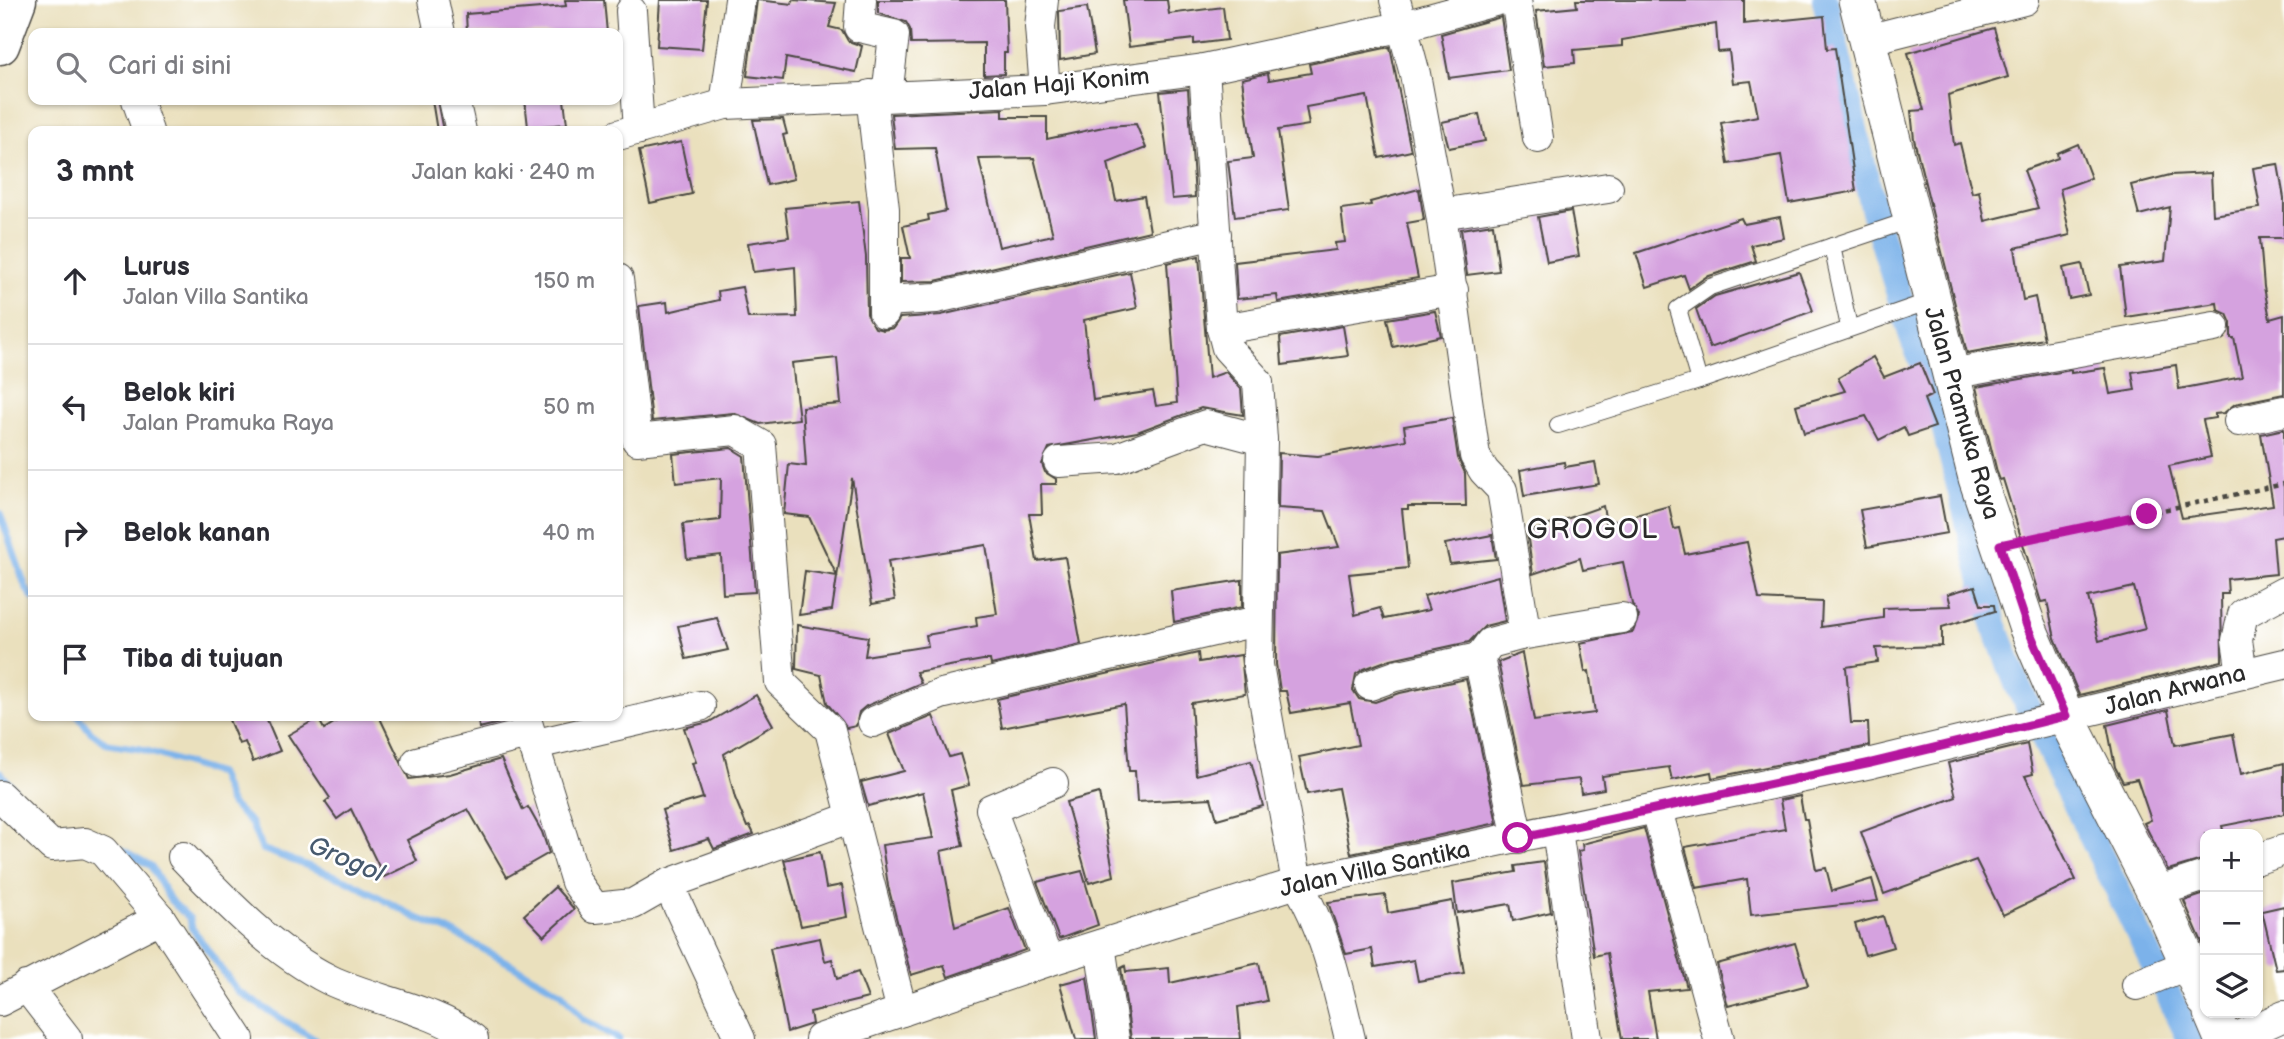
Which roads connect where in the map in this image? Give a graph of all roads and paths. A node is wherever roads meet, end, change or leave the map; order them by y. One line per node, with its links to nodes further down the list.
1 (17, 0): 14 (highway)
2 (433, 0): 12 (street)
3 (740, 0): 18 (street)
4 (861, 0): 17 (street)
5 (1043, 0): 16 (street)
6 (1498, 0): 11 (street, Jalan Haji Konim)
7 (1516, 0): 24 (street)
8 (1857, 0): 13 (street, Jalan Pramuka Raya)
9 (2024, 0): 13 (street)
10 (631, 11): 23 (street)
11 (1400, 13): 15 (street, Jalan Haji Konim); 26 (street)
12 (439, 28)
13 (1867, 40): 27 (street, Jalan Pramuka Raya)
14 (0, 45)
15 (1204, 69): 16 (street, Jalan Haji Konim); 28 (street)
16 (1045, 90): 17 (street, Jalan Haji Konim)
17 (879, 96): 18 (street, Jalan Haji Konim); 28 (street)
18 (725, 104): 23 (street, Jalan Haji Konim)
19 (139, 105): 21 (street)
20 (455, 105): 22 (street)
21 (146, 126)
22 (460, 126)
23 (628, 132)
24 (1538, 138)
25 (1608, 188): 26 (street)
26 (1441, 214): 30 (street)
27 (1903, 223): 29 (lane); 31 (street, Jalan Pramuka Raya)
28 (1216, 234): 35 (street)
29 (1832, 246): 33 (lane); 37 (lane)
30 (1454, 290): 35 (street); 48 (street)
31 (1914, 306): 33 (lane); 36 (street, Jalan Pramuka Raya)
32 (623, 321): 63 (street)
33 (1849, 327): 37 (lane)
34 (2214, 327): 36 (street)
35 (1222, 329): 41 (street)
36 (1950, 374): 44 (street, Jalan Pramuka Raya)
37 (1699, 381): 40 (lane)
38 (2284, 411): 39 (street)
39 (2239, 421)
40 (1558, 425)
41 (1262, 440): 42 (street); 47 (street)
42 (1059, 462)
43 (2284, 484): 44 (path)
44 (2000, 545): 55 (street, Jalan Pramuka Raya)
45 (2284, 592): 51 (street)
46 (1622, 618): 48 (street)
47 (1257, 621): 57 (street); 70 (street)
48 (1520, 635): 49 (street)
49 (1479, 658): 52 (street); 65 (street)
50 (2284, 664): 51 (street, Jalan Arwana)
51 (2242, 674): 55 (street, Jalan Arwana)
52 (1370, 685)
53 (700, 706): 54 (street)
54 (623, 717)
55 (2057, 719): 62 (street, Jalan Villa Santika); 72 (street, Jalan Pramuka Raya)
56 (597, 721): 58 (street)
57 (873, 722)
58 (528, 731): 59 (street); 71 (street)
59 (417, 762)
60 (1053, 783): 75 (street)
61 (0, 796): 73 (street)
62 (1657, 810): 64 (street, Jalan Villa Santika); 90 (street)
63 (852, 817): 71 (street); 81 (street)
64 (1558, 830): 65 (street, Jalan Villa Santika); 89 (street)
65 (1518, 838): 70 (street, Jalan Villa Santika)
66 (2284, 850): 67 (street)
67 (2263, 857)
68 (183, 858): 84 (street)
69 (2200, 878): 72 (street)
70 (1297, 883): 74 (street, Jalan Villa Santika); 88 (street)
71 (668, 884): 85 (street)
72 (2156, 892): 77 (street, Jalan Pramuka Raya)
73 (160, 918): 76 (street); 83 (street)
74 (1100, 945): 75 (street, Jalan Villa Santika); 87 (street)
75 (1048, 961): 81 (street, Jalan Villa Santika)
76 (26, 986): 78 (street); 82 (street)
77 (2200, 996)
78 (0, 1001)
79 (2284, 1016): 92 (street)
80 (2214, 1018): 91 (street)
81 (894, 1022): 86 (street, Jalan Villa Santika)
82 (67, 1039)
83 (239, 1039)
84 (473, 1039)
85 (740, 1039)
86 (820, 1039)
87 (1114, 1039)
88 (1350, 1039)
89 (1587, 1039)
90 (1719, 1039)
91 (2224, 1039)
92 (2233, 1039)

